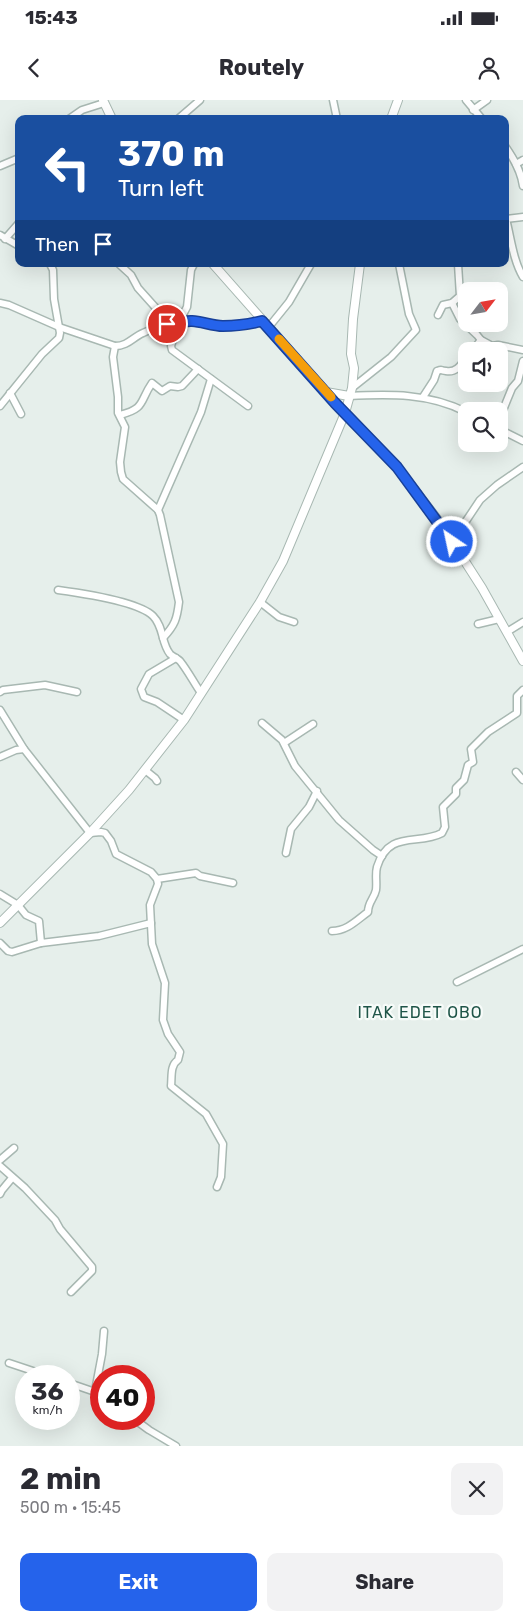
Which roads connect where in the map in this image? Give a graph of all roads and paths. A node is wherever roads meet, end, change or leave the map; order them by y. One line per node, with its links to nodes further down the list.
1 (200, 100): 10 (street)
2 (333, 100): 11 (street)
3 (398, 100): 12 (street)
4 (466, 100): 7 (street)
5 (487, 100): 7 (street)
6 (103, 101): 8 (street); 9 (street)
7 (473, 110): 13 (street); 14 (street)
8 (75, 115)
9 (110, 115)
10 (183, 115)
11 (336, 115)
12 (392, 115)
13 (473, 115)
14 (478, 115)
15 (509, 153): 18 (street)
16 (15, 160): 19 (street)
17 (523, 160): 18 (street)
18 (516, 164): 20 (street)
19 (0, 166)
20 (523, 186)
21 (523, 217): 22 (street)
22 (509, 219)
23 (15, 226): 25 (street)
24 (509, 230): 35 (street)
25 (3, 237): 26 (street)
26 (15, 244)
27 (52, 267): 41 (street)
28 (122, 267): 40 (street)
29 (192, 267): 40 (street)
30 (215, 267): 39 (street)
31 (309, 267): 42 (street)
32 (360, 267): 53 (street)
33 (400, 267): 53 (street)
34 (458, 267): 36 (street)
35 (523, 277)
36 (452, 302): 38 (street); 43 (street)
37 (0, 303): 41 (street)
38 (438, 315)
39 (262, 321): 40 (street); 42 (street)
40 (176, 325): 45 (street); 50 (street)
41 (59, 327): 44 (street); 54 (street)
42 (268, 328): 52 (street)
43 (481, 340): 46 (street)
44 (104, 342): 45 (street); 47 (street)
45 (116, 346): 47 (street)
46 (523, 350)
47 (113, 357): 62 (street)
48 (523, 361): 56 (street)
49 (458, 368): 55 (street)
50 (198, 369): 51 (street); 62 (street)
51 (211, 379): 58 (street); 66 (street)
52 (326, 392): 53 (street); 60 (street)
53 (351, 392): 55 (street); 60 (street)
54 (10, 393): 57 (street); 61 (street)
55 (423, 397): 59 (street)
56 (506, 402)
57 (0, 406)
58 (248, 406)
59 (458, 408)
60 (345, 413): 67 (street); 69 (street)
61 (21, 414)
62 (120, 415): 66 (street)
63 (508, 434): 64 (street)
64 (523, 441)
65 (523, 467): 67 (street)
66 (158, 510): 75 (street)
67 (452, 542): 70 (street)
68 (58, 590): 75 (street)
69 (260, 602): 71 (street); 81 (street)
70 (499, 619): 73 (street); 74 (street)
71 (294, 622)
72 (523, 622): 74 (street)
73 (478, 624)
74 (507, 632): 77 (street)
75 (163, 638): 76 (street)
76 (176, 658): 81 (street); 83 (street)
77 (523, 661)
78 (523, 690): 96 (street)
79 (0, 692): 80 (street)
80 (77, 692)
81 (201, 693): 83 (street)
82 (0, 710): 87 (street)
83 (184, 720): 89 (street)
84 (262, 723): 86 (street)
85 (313, 724): 86 (street)
86 (284, 743): 93 (street)
87 (24, 749): 88 (street); 94 (street)
88 (0, 757)
89 (145, 770): 92 (street); 94 (street)
90 (516, 772): 91 (street)
91 (523, 780)
92 (157, 781)
93 (317, 790): 95 (street); 96 (street)
94 (90, 834): 97 (street); 100 (street)
95 (286, 853)
96 (382, 856): 103 (street)
97 (157, 879): 98 (street); 102 (street)
98 (233, 883)
99 (0, 894): 100 (street)
100 (18, 905): 101 (street); 105 (street)
101 (0, 923)
102 (151, 923): 105 (street); 112 (street)
103 (332, 931)
104 (0, 943): 105 (street)
105 (41, 943)
106 (523, 949): 107 (street)
107 (457, 982)
108 (14, 1148): 109 (street)
109 (0, 1160)
110 (0, 1166): 111 (street)
111 (12, 1178): 113 (street); 114 (street)
112 (217, 1187)
113 (0, 1194)
114 (71, 1292)
115 (104, 1331): 117 (street)
116 (9, 1364): 118 (street)
117 (100, 1365)
118 (15, 1366)
119 (149, 1430): 120 (street)
120 (176, 1446)

